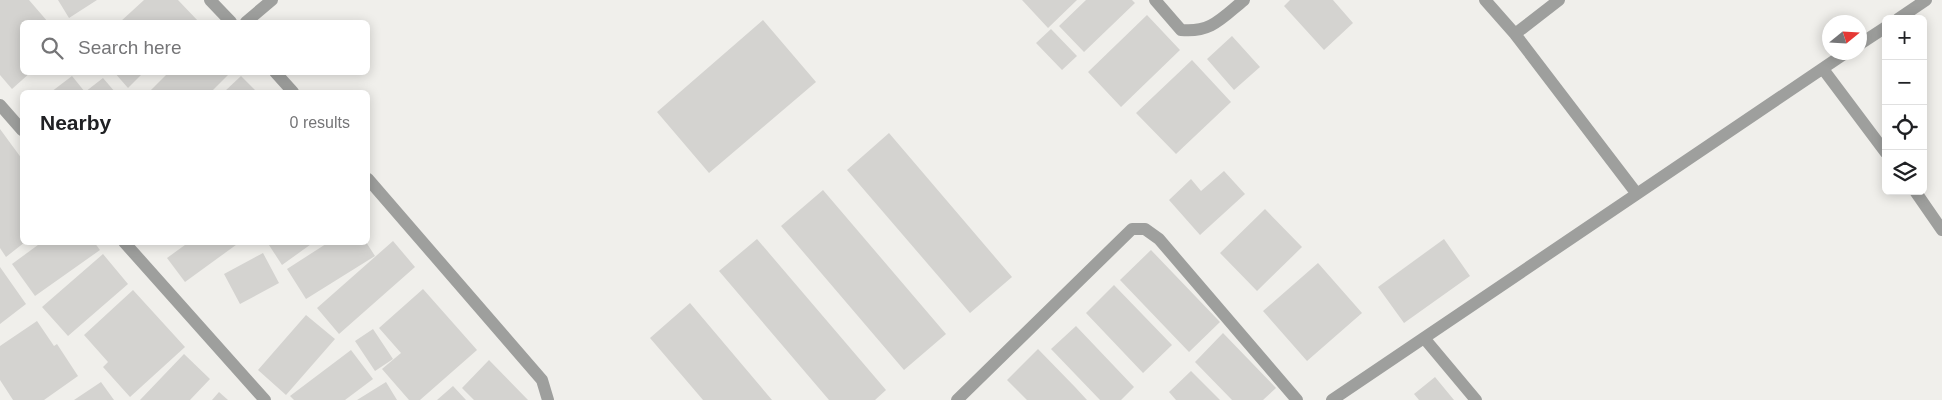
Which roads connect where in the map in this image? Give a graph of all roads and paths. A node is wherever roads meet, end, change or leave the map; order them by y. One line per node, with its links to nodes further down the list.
1 (210, 0): 9 (street)
2 (272, 0): 10 (street)
3 (1155, 0): 4 (street)
4 (1244, 0)
5 (1485, 0): 12 (street)
6 (1559, 0): 12 (street)
7 (1926, 0): 8 (street)
8 (1904, 15)
9 (229, 20)
10 (248, 20)
11 (1882, 30): 13 (street)
12 (1515, 34): 22 (street)
13 (1867, 39)
14 (1836, 60): 15 (street)
15 (1823, 69): 20 (street); 22 (street)
16 (278, 75): 17 (street)
17 (291, 90)
18 (0, 105): 19 (street)
19 (20, 128)
20 (1884, 150)
21 (370, 181): 28 (street)
22 (1637, 194): 26 (street)
23 (1918, 195): 24 (street)
24 (1942, 230)
25 (127, 245): 27 (street)
26 (1424, 338): 31 (street); 32 (street)
27 (265, 400)
28 (548, 400)
29 (957, 400): 30 (street)
30 (1297, 400)
31 (1332, 400)
32 (1476, 400)

